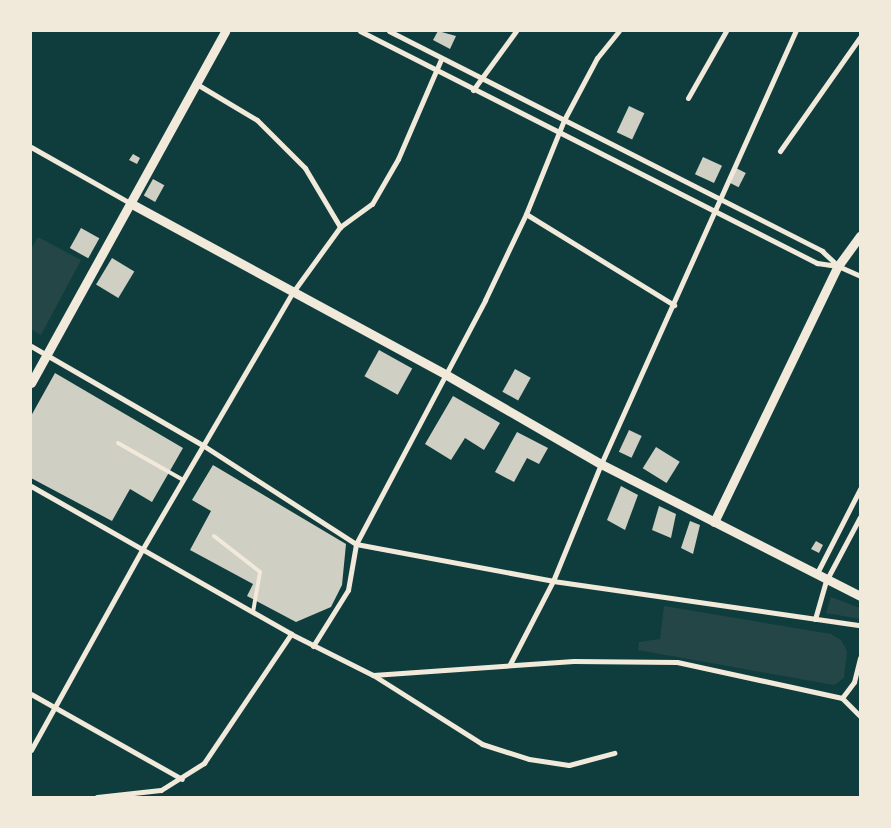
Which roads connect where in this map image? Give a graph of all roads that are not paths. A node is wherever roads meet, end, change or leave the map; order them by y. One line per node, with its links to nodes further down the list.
1 (225, 31): 12 (street)
2 (360, 31): 10 (street)
3 (389, 31): 9 (street)
4 (516, 31): 11 (street)
5 (619, 31): 15 (street)
6 (726, 31): 14 (street)
7 (796, 31): 19 (street)
8 (860, 37): 18 (street)
9 (441, 59): 10 (street); 11 (street)
10 (435, 72): 13 (street); 23 (street)
11 (479, 77): 13 (street); 15 (street)
12 (195, 82): 20 (street); 23 (street)
13 (473, 90): 16 (street)
14 (688, 98)
15 (564, 120): 16 (street); 19 (street)
16 (559, 132): 21 (street); 22 (street)
17 (31, 147): 20 (street)
18 (780, 150)
19 (718, 199): 21 (street); 25 (street)
20 (130, 203): 27 (street); 30 (street)
21 (714, 211): 25 (street); 28 (street)
22 (526, 214): 28 (street); 31 (street)
23 (340, 227): 27 (street)
24 (860, 236): 25 (street)
25 (838, 266): 26 (street); 40 (street)
26 (860, 276)
27 (293, 292): 31 (street); 34 (street)
28 (674, 305): 35 (street)
29 (31, 346): 30 (street)
30 (47, 355): 32 (street); 34 (street)
31 (445, 374): 35 (street); 42 (street)
32 (31, 383)
33 (118, 442): 36 (lane)
34 (204, 446): 36 (street); 42 (street)
35 (601, 464): 40 (street); 45 (street)
36 (184, 480): 43 (street)
37 (31, 486): 43 (street)
38 (860, 489): 44 (street)
39 (860, 517): 46 (street)
40 (714, 522): 44 (street)
41 (214, 536): 48 (lane)
42 (356, 544): 45 (street); 52 (street)
43 (142, 550): 48 (street); 58 (street)
44 (816, 576): 46 (street)
45 (553, 581): 49 (street); 54 (street)
46 (826, 581): 47 (street); 49 (street)
47 (860, 596)
48 (252, 612): 51 (street)
49 (815, 619): 50 (street)
50 (860, 625)
51 (291, 634): 52 (street); 62 (street)
52 (313, 646): 55 (street)
53 (860, 658): 57 (street)
54 (510, 664): 55 (street); 57 (street)
55 (373, 674): 61 (street)
56 (31, 694): 58 (street)
57 (842, 698): 59 (street)
58 (55, 708): 60 (street); 62 (street)
59 (860, 716)
60 (31, 750)
61 (614, 753)
62 (182, 779): 63 (street)
63 (97, 797)

